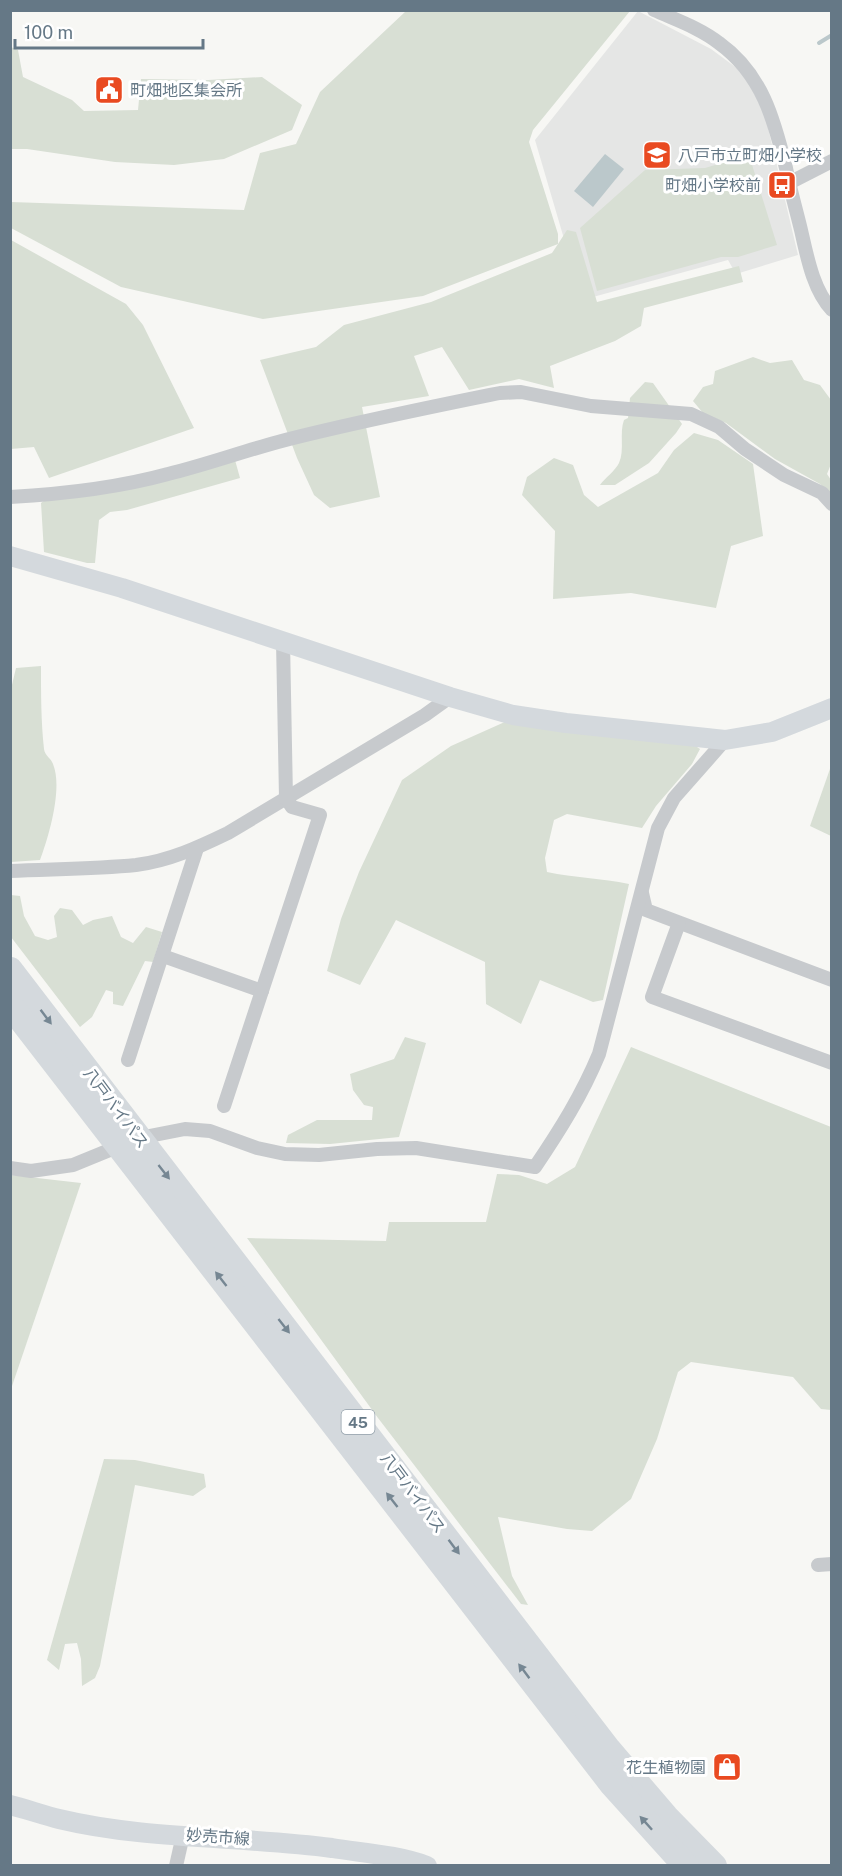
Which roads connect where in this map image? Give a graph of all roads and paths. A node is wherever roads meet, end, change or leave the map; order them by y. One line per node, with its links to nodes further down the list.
1 (654, 10): 3 (street)
2 (831, 161): 3 (street)
3 (789, 183): 4 (street)
4 (831, 310)
5 (10, 497): 6 (street)
6 (831, 504)
7 (10, 556): 8 (street)
8 (283, 642): 9 (street); 12 (street)
9 (450, 696): 11 (street); 12 (street)
10 (831, 708): 11 (street)
11 (724, 740): 15 (street)
12 (286, 798): 13 (street); 20 (street)
13 (197, 848): 14 (street); 17 (street)
14 (10, 871)
15 (641, 888): 16 (street); 25 (street)
16 (679, 922): 19 (street); 23 (street)
17 (164, 956): 20 (street); 22 (street)
18 (10, 970): 25 (highway, 八戸バイパス / 45, one-way to 25)
19 (831, 980)
20 (262, 991): 24 (street)
21 (10, 1005): 25 (highway, 八戸バイパス / 45)
22 (128, 1060)
23 (831, 1063)
24 (224, 1106)
25 (128, 1142): 26 (street); 32 (highway, 八戸バイパス / 45, one-way to 25); 33 (highway, 八戸バイパス / 45, one-way to 33)
26 (10, 1168)
27 (10, 1804): 28 (street, 妙売市線)
28 (183, 1834): 29 (street, 妙売市線); 30 (street)
29 (366, 1859): 31 (street, 妙売市線)
30 (176, 1866)
31 (427, 1866)
32 (686, 1866)
33 (714, 1866)

